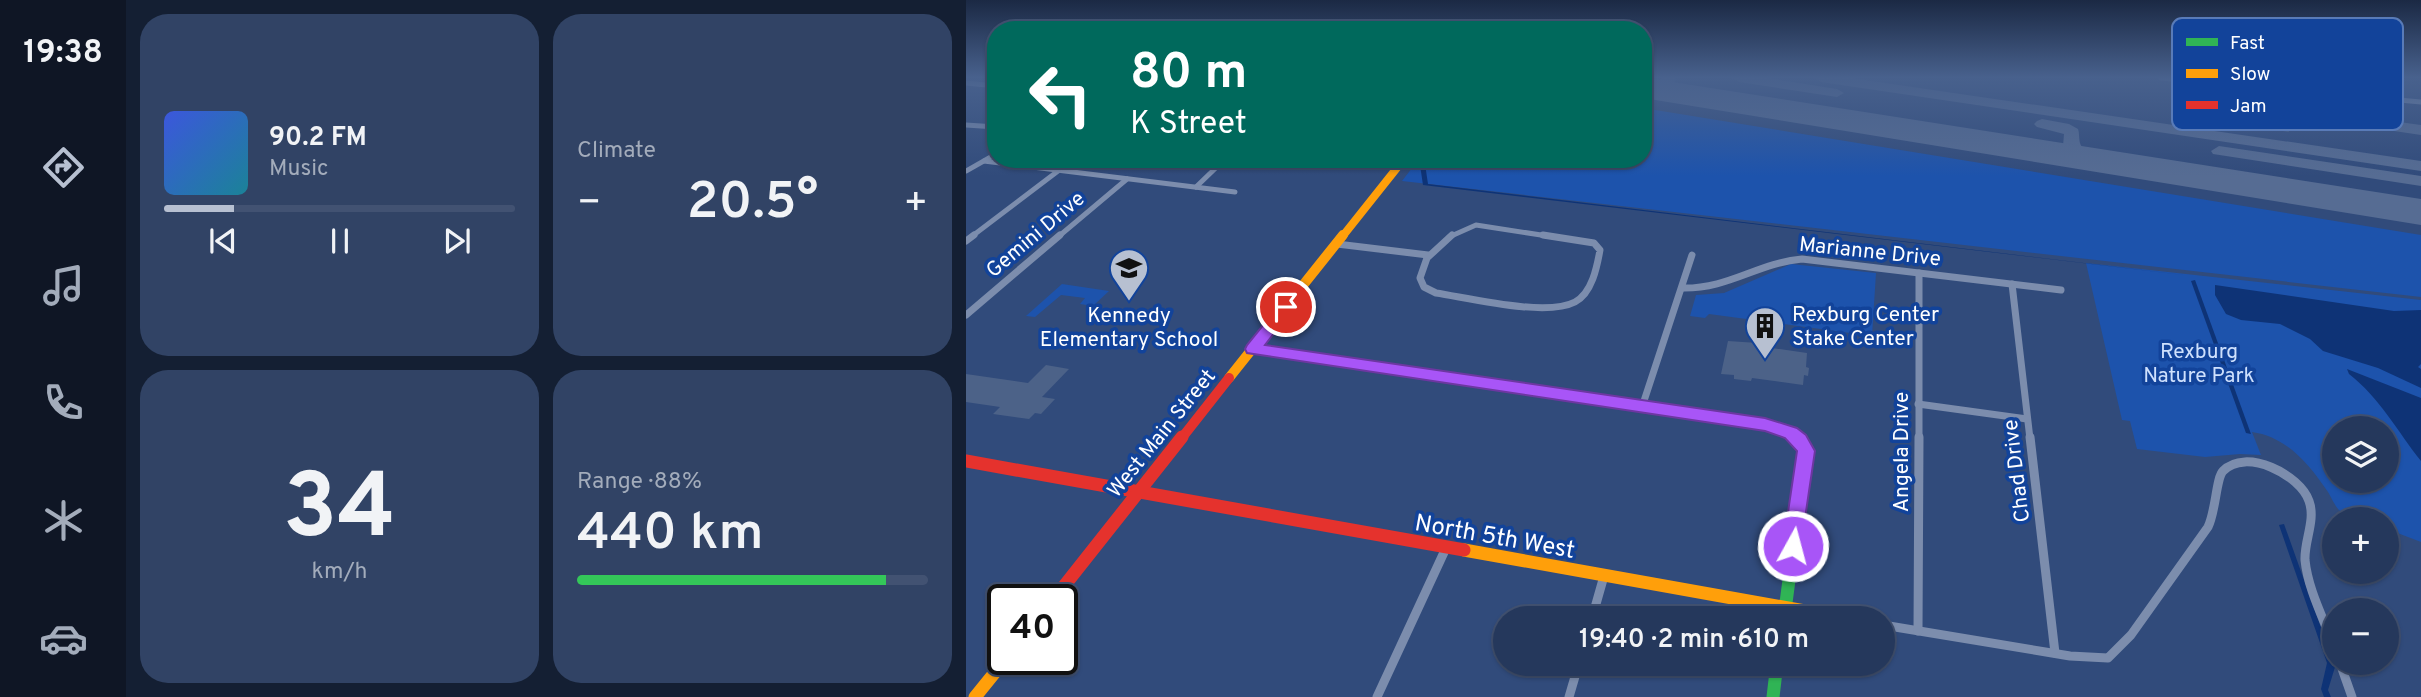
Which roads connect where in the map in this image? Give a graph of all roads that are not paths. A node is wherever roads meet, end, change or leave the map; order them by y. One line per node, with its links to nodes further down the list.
1 (966, 125): 2 (street)
2 (987, 126)
3 (987, 160): 4 (street)
4 (984, 162): 5 (street); 9 (street)
5 (987, 162)
6 (1033, 168): 10 (street)
7 (1216, 168): 12 (street)
8 (1398, 168): 15 (street, West Main Street)
9 (966, 171)
10 (1058, 171): 11 (street); 14 (street)
11 (1127, 179): 12 (street); 22 (street, Gemini Drive)
12 (1196, 187): 13 (street)
13 (1235, 192)
14 (966, 241)
15 (1337, 244): 16 (street); 23 (street, West Main Street)
16 (1427, 255): 16 (street)
17 (1692, 255): 20 (street)
18 (1919, 273): 19 (street, Marianne Drive); 20 (street, Marianne Drive); 24 (street, Angela Drive)
19 (2012, 284): 21 (street, Marianne Drive); 26 (street, Chad Drive)
20 (1682, 288): 25 (street)
21 (2060, 290)
22 (966, 315)
23 (1253, 349): 25 (street); 28 (street, West Main Street)
24 (1919, 404): 26 (street); 37 (street, Angela Drive)
25 (1642, 408): 34 (street)
26 (2027, 419): 38 (street, Chad Drive)
27 (966, 462): 28 (street, North 5th West)
28 (1139, 492): 29 (street, North 5th West); 31 (street, West Main Street)
29 (1446, 548): 30 (street, North 5th West); 44 (street)
30 (1604, 576): 32 (street); 33 (street, North 5th West)
31 (1066, 584)
32 (1595, 606)
33 (1750, 606)
34 (1785, 606)
35 (2322, 613): 38 (street)
36 (1895, 627): 37 (street)
37 (1918, 631): 38 (street)
38 (2055, 653)
39 (993, 675): 43 (street)
40 (2344, 675): 47 (street)
41 (1575, 676): 45 (street)
42 (1775, 676): 46 (street)
43 (975, 697)
44 (1377, 697)
45 (1569, 697)
46 (1773, 697)
47 (2352, 697)

